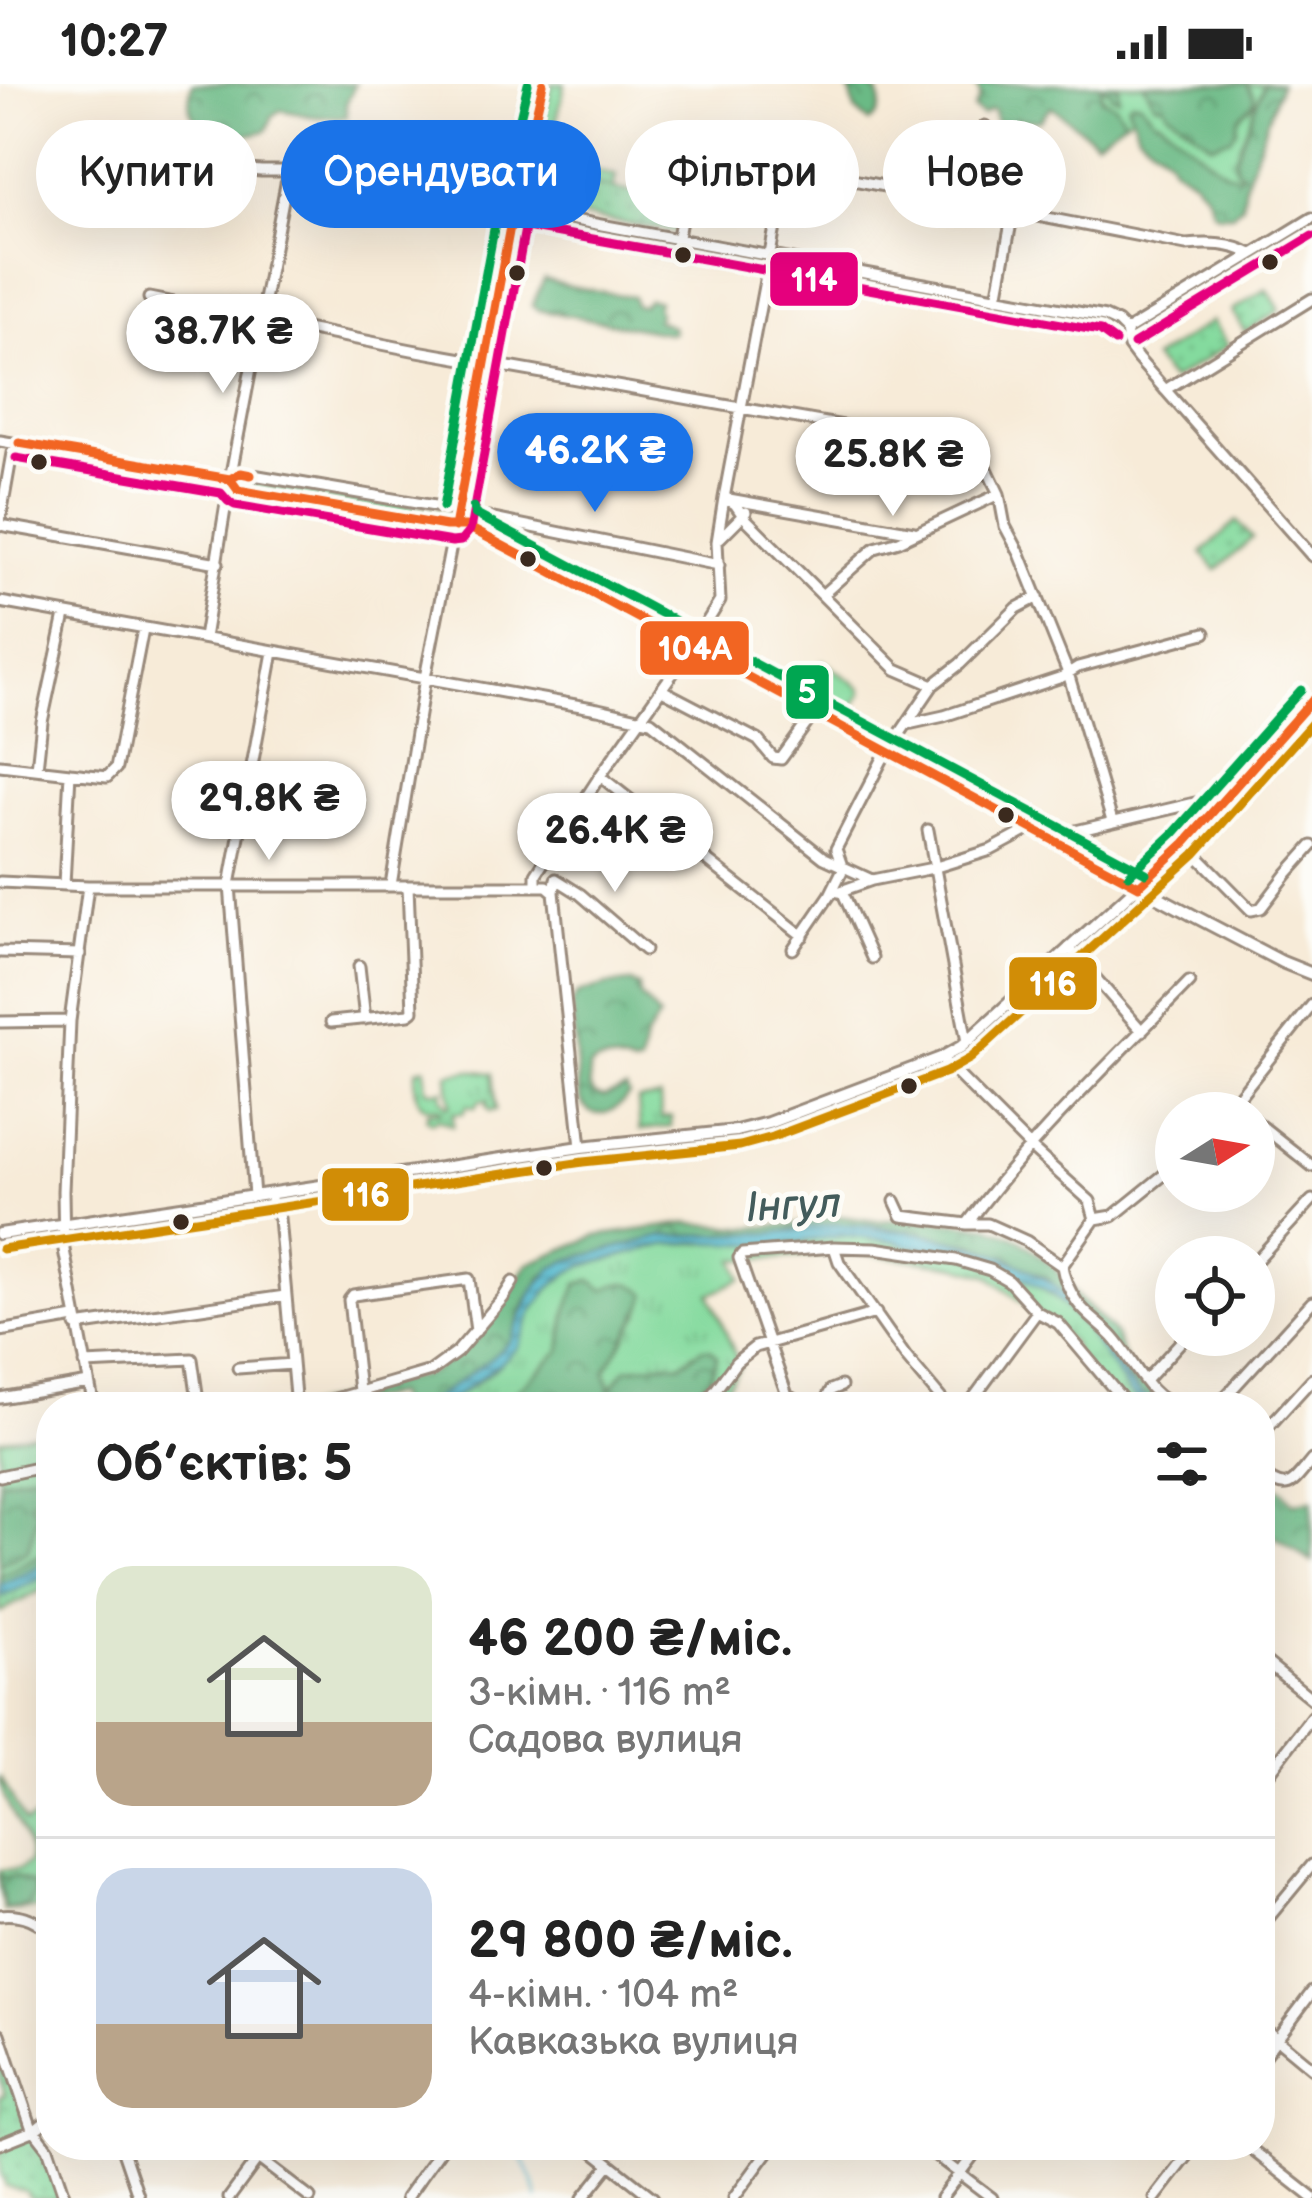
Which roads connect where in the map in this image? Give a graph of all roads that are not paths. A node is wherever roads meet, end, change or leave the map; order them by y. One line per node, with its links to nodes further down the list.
1 (543, 84): 2 (main road)
2 (534, 120)
3 (883, 185): 12 (street)
4 (281, 210): 17 (street)
5 (1312, 218): 13 (street)
6 (1066, 222): 13 (street)
7 (601, 224): 11 (street)
8 (509, 228): 19 (main road)
9 (680, 228): 11 (street)
10 (1010, 228): 15 (street)
11 (678, 237): 12 (street)
12 (770, 254): 15 (street); 21 (street)
13 (1251, 254): 18 (street)
14 (148, 298): 17 (street)
15 (997, 298): 18 (street)
16 (1312, 299): 20 (street)
17 (260, 321): 19 (street); 24 (street)
18 (1126, 331): 20 (street)
19 (484, 362): 21 (street); 28 (main road)
20 (1165, 390): 34 (street)
21 (741, 407): 25 (street); 26 (street)
22 (0, 441): 23 (street)
23 (19, 443): 24 (street); 30 (street)
24 (230, 479): 28 (street); 31 (street); 35 (street)
25 (999, 494): 32 (street); 38 (street)
26 (724, 498): 27 (street); 29 (street); 33 (street)
27 (754, 503): 29 (street); 32 (street)
28 (458, 510): 31 (main road); 36 (street)
29 (743, 516): 33 (street); 37 (street)
30 (0, 523): 35 (street)
31 (460, 526): 44 (main road); 47 (street)
32 (916, 532): 37 (street)
33 (717, 542): 36 (street)
34 (1310, 551)
35 (218, 563): 43 (street)
36 (718, 565): 44 (street)
37 (822, 595): 48 (street)
38 (1038, 597): 46 (street); 48 (street)
39 (0, 602): 40 (street)
40 (65, 615): 41 (street); 56 (street)
41 (143, 629): 43 (street); 57 (street)
42 (1205, 632): 46 (street)
43 (204, 638): 45 (street)
44 (692, 646): 49 (street); 51 (main road)
45 (273, 652): 47 (street); 74 (street)
46 (1068, 674): 53 (street); 60 (street)
47 (425, 678): 52 (street); 75 (street)
48 (933, 685): 53 (street)
49 (662, 690): 51 (street); 52 (street)
50 (1312, 700): 59 (main road)
51 (815, 712): 54 (main road)
52 (643, 719): 58 (street); 67 (street)
53 (908, 724): 54 (street)
54 (888, 751): 61 (main road); 66 (street)
55 (0, 765): 56 (street)
56 (38, 768): 57 (street)
57 (70, 773): 73 (street)
58 (600, 776): 70 (street); 81 (street)
59 (1229, 795): 60 (street); 64 (main road)
60 (1112, 821): 63 (street)
61 (1032, 828): 63 (main road); 68 (street)
62 (928, 830): 68 (street)
63 (1050, 837): 79 (main road)
64 (1185, 843): 65 (street); 79 (main road)
65 (1312, 846)
66 (836, 849): 67 (street); 69 (street)
67 (824, 858): 69 (street)
68 (933, 868): 71 (street); 97 (street)
69 (844, 869): 71 (street); 80 (street)
70 (540, 870): 78 (street); 78 (street)
71 (872, 880): 80 (street)
72 (0, 882): 73 (street)
73 (64, 884): 76 (street)
74 (230, 885): 75 (street); 76 (street); 106 (street)
75 (391, 885): 77 (street)
76 (88, 886): 86 (street)
77 (409, 886): 78 (street); 92 (street)
78 (548, 886): 83 (street); 101 (street)
79 (1139, 886): 82 (main road); 89 (main road)
80 (836, 893): 81 (street); 87 (street)
81 (802, 936): 84 (street)
82 (1069, 948): 96 (street); 97 (main road)
83 (645, 950)
84 (793, 950)
85 (0, 952): 86 (street)
86 (80, 954): 93 (street)
87 (872, 958)
88 (359, 966): 92 (street)
89 (1312, 974)
90 (1189, 982): 96 (street)
91 (1312, 1005): 99 (street)
92 (365, 1019): 95 (street)
93 (70, 1021): 94 (street); 110 (street)
94 (0, 1022)
95 (332, 1022)
96 (1142, 1030): 102 (street)
97 (967, 1042): 98 (main road)
98 (941, 1058): 101 (main road); 102 (street)
99 (1243, 1092)
100 (1275, 1137): 103 (street)
101 (581, 1147): 105 (main road)
102 (1030, 1147): 109 (street); 111 (street)
103 (1312, 1166)
104 (1155, 1182): 109 (street)
105 (270, 1194): 106 (main road); 117 (street)
106 (254, 1196): 110 (main road)
107 (1312, 1200): 113 (street)
108 (896, 1201): 111 (street)
109 (1096, 1219): 115 (street)
110 (64, 1224): 112 (main road); 121 (street)
111 (967, 1224): 115 (street)
112 (0, 1234)
113 (1275, 1240)
114 (835, 1247): 119 (street); 120 (street); 124 (street)
115 (1062, 1266): 130 (street)
116 (513, 1282): 123 (street)
117 (285, 1297): 121 (street); 127 (street)
118 (1312, 1302): 145 (street)
119 (1037, 1312): 142 (street); 143 (street)
120 (876, 1313): 124 (street); 141 (street)
121 (76, 1322): 122 (street); 126 (street)
122 (0, 1331)
123 (476, 1331): 133 (street); 133 (street)
124 (771, 1344): 138 (street); 139 (street)
125 (1167, 1356): 130 (street)
126 (85, 1364): 131 (street); 135 (street)
127 (292, 1364): 128 (street); 136 (street)
128 (238, 1368)
129 (1312, 1379): 147 (street)
130 (1144, 1381): 144 (street)
131 (89, 1383): 134 (street); 146 (street)
132 (842, 1386): 140 (street)
133 (359, 1391): 137 (street)
134 (91, 1392)
135 (197, 1392)
136 (295, 1392)
137 (356, 1392)
138 (715, 1392)
139 (784, 1392)
140 (830, 1392)
141 (935, 1392)
142 (978, 1392)
143 (1116, 1392)
144 (1153, 1392)
145 (1230, 1392)
146 (0, 1398)
147 (1275, 1420)
148 (1312, 1460): 151 (street)
149 (36, 1468): 150 (street)
150 (0, 1476)
151 (1275, 1484)
152 (1275, 1669): 153 (street)
153 (1312, 1699)
154 (1312, 1716): 155 (street)
155 (1275, 1765)
156 (1312, 1864): 157 (street)
157 (1275, 1910)
158 (3, 1914): 159 (street)
159 (36, 1922)
160 (1312, 1992): 162 (street)
161 (0, 2034): 164 (street)
162 (1276, 2039): 163 (street)
163 (1312, 2068)
164 (34, 2130): 165 (street); 166 (street)
165 (36, 2133)
166 (0, 2144)
167 (52, 2160): 181 (street)
168 (126, 2160): 182 (street)
169 (251, 2160): 183 (street)
170 (261, 2160): 184 (street)
171 (433, 2160): 185 (street)
172 (605, 2160): 178 (street)
173 (762, 2160): 188 (street)
174 (942, 2160): 179 (street)
175 (970, 2160): 179 (street)
176 (1184, 2160): 191 (street)
177 (1265, 2160): 180 (street)
178 (610, 2164): 186 (street); 187 (street)
179 (960, 2173): 189 (street); 190 (street)
180 (1312, 2197)
181 (65, 2198)
182 (139, 2198)
183 (229, 2198)
184 (310, 2198)
185 (406, 2198)
186 (583, 2198)
187 (652, 2198)
188 (734, 2198)
189 (940, 2198)
190 (992, 2198)
191 (1155, 2198)

